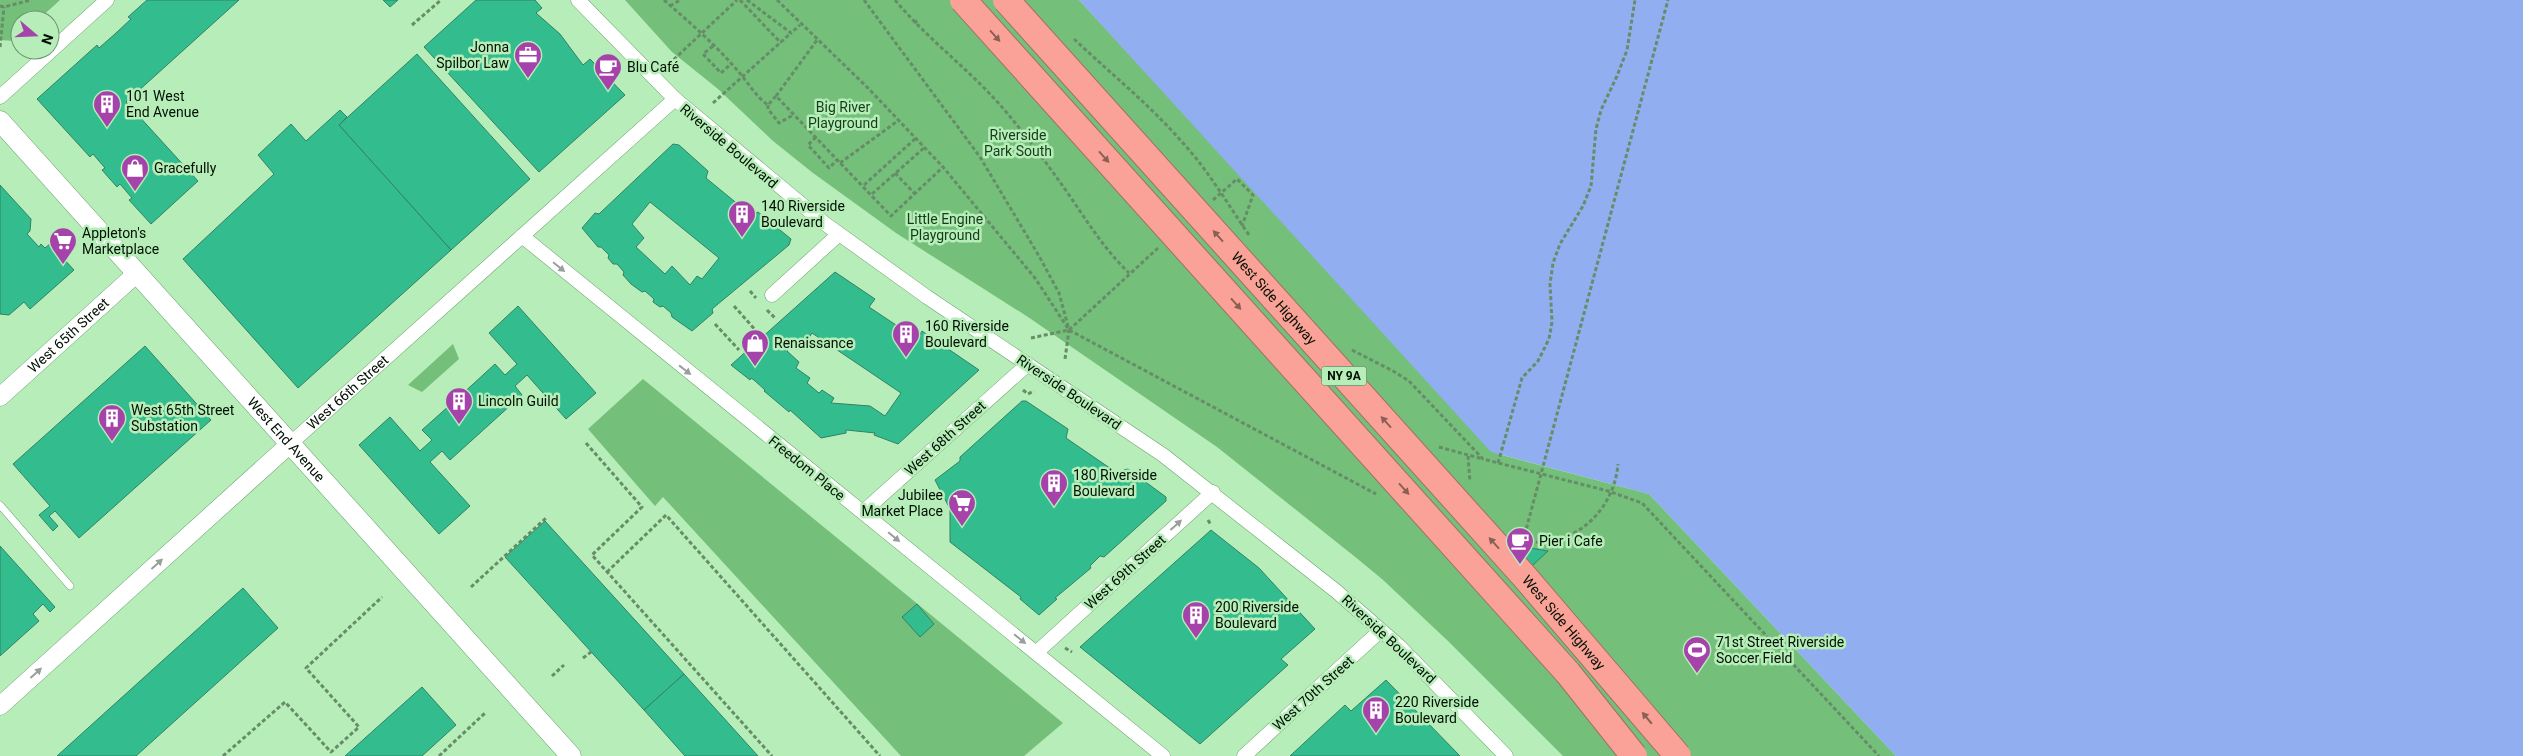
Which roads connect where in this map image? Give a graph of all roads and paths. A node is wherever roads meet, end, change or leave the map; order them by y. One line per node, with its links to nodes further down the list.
1 (31, 0): 16 (path)
2 (107, 0): 35 (street)
3 (441, 0): 21 (path)
4 (578, 0): 36 (street, Riverside Boulevard)
5 (664, 0): 17 (path)
6 (680, 0): 17 (path)
7 (738, 0): 22 (path); 26 (path)
8 (747, 0): 23 (path)
9 (864, 0): 64 (path)
10 (895, 0): 19 (path)
11 (963, 0): 113 (highway, NY 9A, one-way to 113, bridge)
12 (1006, 0): 114 (highway, West Side Highway / NY 9A, one-way to 12, bridge)
13 (1635, 0): 79 (path)
14 (1668, 0): 81 (path)
15 (780, 1): 20 (path)
16 (2, 6): 28 (path)
17 (670, 6): 22 (path)
18 (919, 19): 19 (path)
19 (914, 23): 32 (path)
20 (800, 24): 23 (path); 25 (path)
21 (412, 25)
22 (701, 33): 27 (path); 30 (path)
23 (791, 33): 26 (path)
24 (1068, 34): 49 (path)
25 (817, 40): 34 (path); 40 (path)
26 (781, 43): 33 (path)
27 (713, 46): 31 (path); 31 (path)
28 (0, 47)
29 (960, 60): 32 (path)
30 (669, 64)
31 (731, 64): 33 (path)
32 (958, 64): 60 (path)
33 (742, 77): 37 (path); 38 (path)
34 (776, 96): 38 (path); 39 (path)
35 (0, 97)
36 (675, 99): 55 (street, Riverside Boulevard); 56 (street, West 66th Street)
37 (712, 103)
38 (768, 105): 39 (path)
39 (793, 114): 42 (path)
40 (899, 120): 43 (path); 45 (path)
41 (0, 121): 59 (main road, West End Avenue)
42 (816, 137): 45 (path); 45 (path)
43 (916, 138): 44 (path); 48 (path)
44 (925, 147): 46 (path); 47 (path)
45 (839, 161): 48 (path)
46 (944, 167): 51 (path); 64 (path)
47 (895, 174): 50 (path); 51 (path)
48 (864, 185): 50 (path)
49 (1222, 192): 52 (path); 53 (path); 53 (path)
50 (872, 194): 51 (path)
51 (915, 194)
52 (1208, 205)
53 (1242, 225): 54 (path); 57 (path)
54 (1240, 231)
55 (838, 235): 61 (street); 70 (street, Riverside Boulevard)
56 (522, 236): 74 (street, West 66th Street); 87 (street, Freedom Place, one-way to 87)
57 (1254, 243)
58 (1162, 245): 60 (path)
59 (137, 272): 73 (street, West 65th Street); 74 (main road, West End Avenue)
60 (1129, 273): 64 (path)
61 (772, 295)
62 (734, 306): 65 (path)
63 (715, 324): 68 (path)
64 (1069, 330): 66 (path); 69 (path); 85 (path)
65 (758, 333)
66 (1031, 338)
67 (1344, 346): 78 (path)
68 (739, 350)
69 (1065, 360)
70 (1028, 364): 83 (street, Riverside Boulevard); 87 (street, West 68th Street)
71 (1023, 390): 72 (path)
72 (1034, 391)
73 (0, 397)
74 (291, 443): 103 (street, West 66th Street, one-way to 74); 107 (main road, West End Avenue)
75 (586, 443): 91 (path)
76 (1434, 446): 77 (path)
77 (1468, 456): 78 (path); 82 (path)
78 (1483, 459): 79 (path)
79 (1498, 463): 81 (path)
80 (1618, 464): 84 (path)
81 (1542, 475): 84 (path); 84 (path)
82 (1470, 484)
83 (1213, 492): 95 (street, Riverside Boulevard); 98 (street, West 69th Street, one-way to 83)
84 (1610, 492): 115 (path)
85 (1381, 496)
86 (0, 505): 92 (lane)
87 (863, 512): 98 (street, Freedom Place, one-way to 98)
88 (546, 518): 93 (path)
89 (1208, 520): 90 (path)
90 (1211, 525)
91 (607, 572): 108 (path); 109 (path)
92 (70, 586)
93 (471, 587)
94 (382, 597): 105 (path)
95 (1381, 630): 111 (street, West 70th Street); 112 (street, Riverside Boulevard)
96 (1065, 648): 99 (path)
97 (591, 652): 100 (path)
98 (1037, 652): 110 (street, Freedom Place)
99 (1072, 652)
100 (583, 658)
101 (564, 665): 102 (path)
102 (552, 676)
103 (0, 706)
104 (485, 713): 106 (path)
105 (223, 756)
106 (439, 756)
107 (571, 756)
108 (772, 756)
109 (880, 756)
110 (1163, 756)
111 (1244, 756)
112 (1506, 756)
113 (1634, 756)
114 (1678, 756)
115 (1879, 756)

